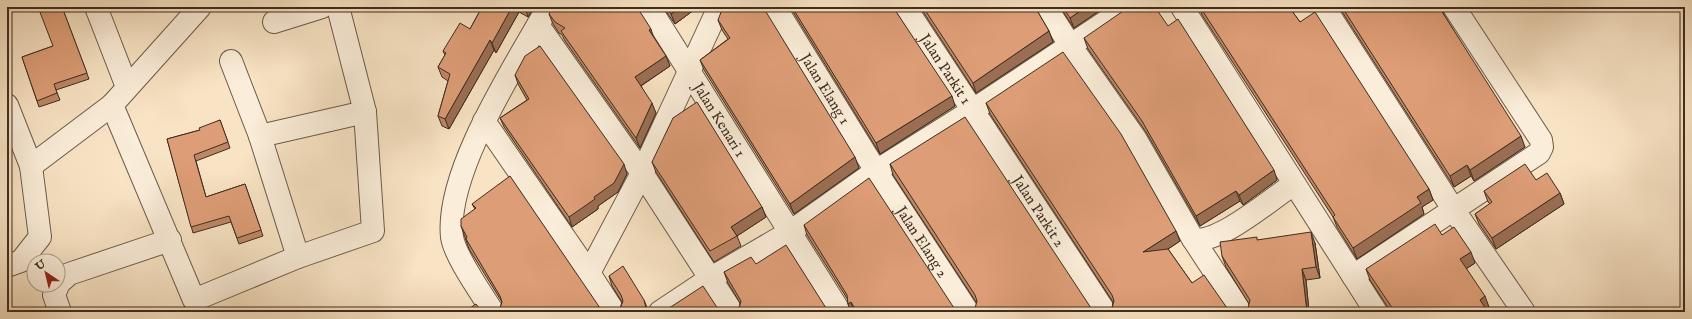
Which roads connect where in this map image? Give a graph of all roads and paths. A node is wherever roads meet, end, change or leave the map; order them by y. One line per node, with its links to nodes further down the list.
1 (96, 7): 19 (street)
2 (200, 7): 19 (street)
3 (322, 7): 15 (street)
4 (338, 7): 23 (street)
5 (649, 7): 18 (street, Jalan Kenari 1)
6 (718, 7): 18 (street)
7 (775, 7): 27 (street, Jalan Elang 1)
8 (905, 7): 22 (street, Jalan Parkit 1)
9 (1046, 7): 16 (street)
10 (1128, 7): 16 (street)
11 (1182, 7): 29 (street)
12 (1324, 7): 30 (street)
13 (1454, 7): 30 (street)
14 (543, 16): 24 (street); 28 (street)
15 (274, 22)
16 (1070, 45): 22 (street); 33 (street)
17 (231, 61): 25 (street)
18 (688, 70): 28 (street); 31 (street, Jalan Kenari 1)
19 (127, 88): 21 (street)
20 (7, 105): 26 (street)
21 (112, 105): 26 (street); 32 (street)
22 (973, 110): 27 (street); 48 (street, Jalan Parkit 2)
23 (365, 112): 25 (street); 34 (street)
24 (484, 121): 36 (street); 42 (street)
25 (260, 136): 34 (street)
26 (31, 166): 35 (street)
27 (876, 171): 31 (street); 47 (street, Jalan Elang 2)
28 (642, 173): 36 (street); 38 (street)
29 (1294, 184): 33 (street); 37 (street)
30 (1453, 209): 37 (street); 50 (street)
31 (790, 232): 38 (street); 46 (street, Jalan Kenari 1)
32 (170, 240): 39 (street); 41 (street)
33 (1193, 240): 49 (street)
34 (298, 257): 39 (street)
35 (7, 266)
36 (589, 273): 43 (street)
37 (1353, 276): 40 (street)
38 (711, 278): 44 (street); 45 (street)
39 (196, 306)
40 (1367, 309)
41 (60, 312)
42 (493, 312)
43 (614, 312)
44 (660, 312)
45 (732, 312)
46 (840, 312)
47 (968, 312)
48 (1105, 312)
49 (1241, 312)
50 (1524, 312)

